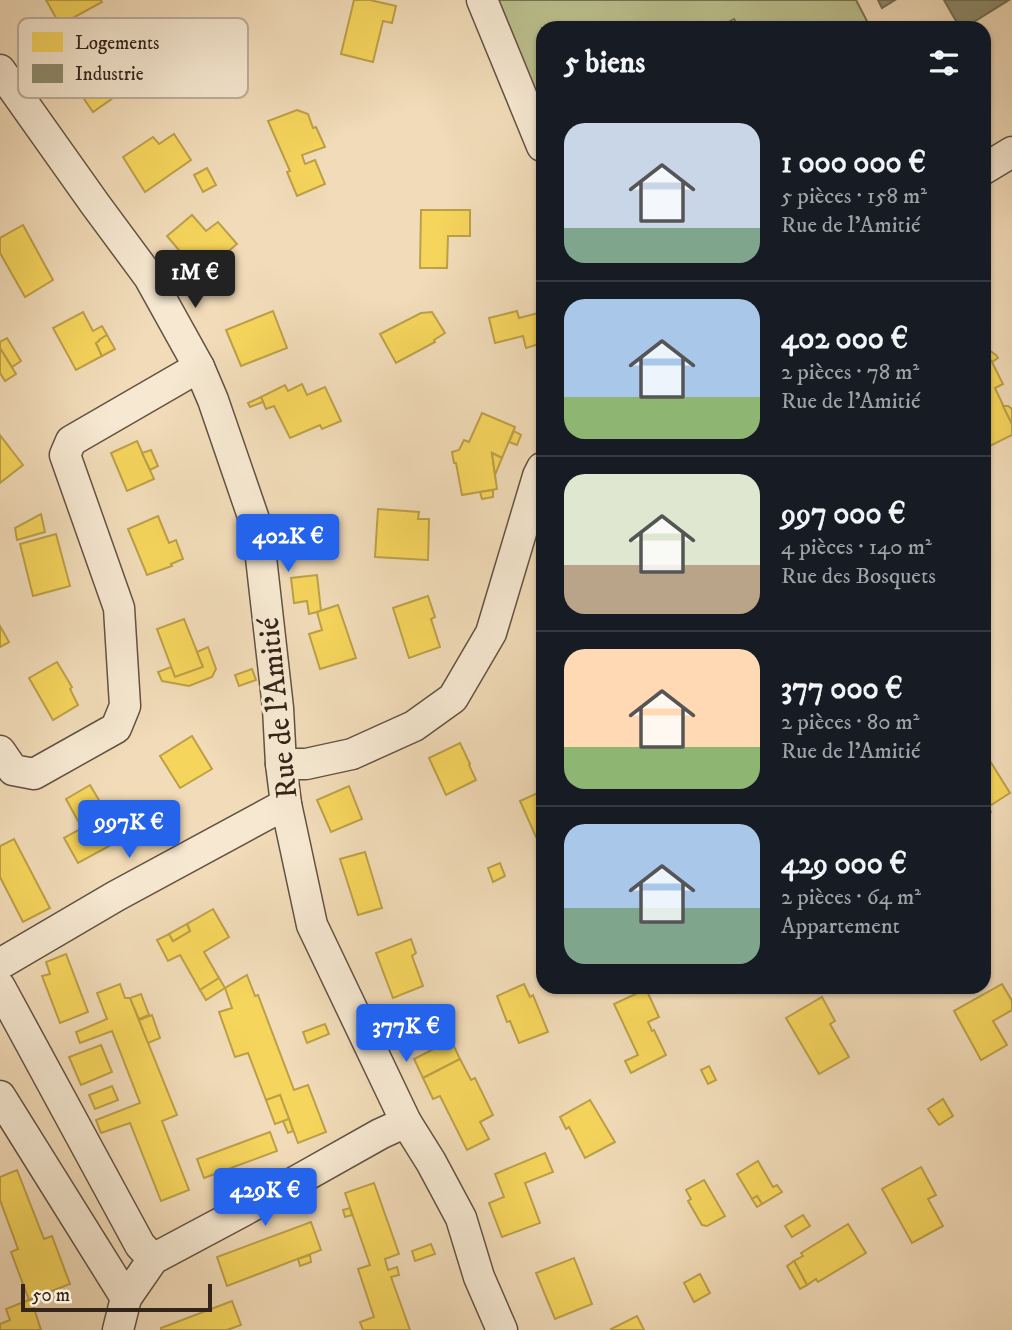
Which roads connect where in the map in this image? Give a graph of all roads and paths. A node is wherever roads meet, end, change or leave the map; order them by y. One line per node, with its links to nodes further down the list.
1 (482, 0): 5 (street)
2 (0, 69): 3 (street, Rue de l'Amitié)
3 (18, 95)
4 (20, 98): 8 (street, Rue de l'Amitié)
5 (536, 131)
6 (1012, 152): 7 (street)
7 (991, 165)
8 (199, 367): 10 (street); 11 (street, Rue de l'Amitié)
9 (536, 483): 11 (street)
10 (0, 751)
11 (281, 764): 12 (street, Rue de l'Amitié)
12 (286, 804): 13 (street); 16 (street, Rue de l'Amitié)
13 (0, 964)
14 (0, 986): 17 (street)
15 (0, 1096): 18 (street)
16 (406, 1122): 17 (street); 20 (street, Rue de l'Amitié)
17 (153, 1259): 18 (street)
18 (126, 1298): 19 (street)
19 (118, 1330)
20 (502, 1330)

